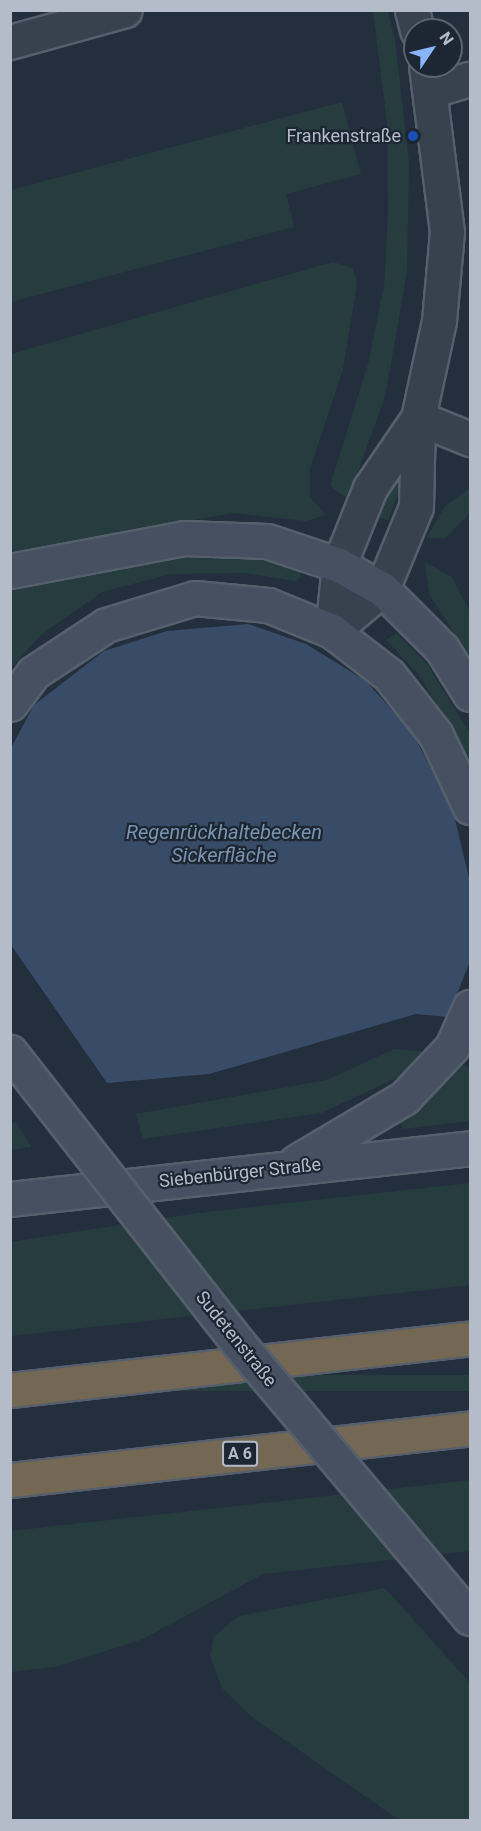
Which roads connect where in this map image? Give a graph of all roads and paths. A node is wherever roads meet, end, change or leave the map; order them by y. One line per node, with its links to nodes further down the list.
1 (125, 10): 2 (street)
2 (10, 42)
3 (430, 78): 4 (street); 5 (street)
4 (471, 79)
5 (418, 418): 6 (street); 7 (street); 9 (street)
6 (471, 440)
7 (339, 565): 8 (main road); 9 (main road); 10 (street)
8 (10, 571)
9 (382, 589): 10 (street); 11 (main road)
10 (332, 631): 12 (main road); 13 (main road)
11 (471, 694)
12 (10, 704)
13 (471, 807)
14 (471, 1007): 17 (main road)
15 (10, 1052): 23 (main road, Sudetenstraße, bridge)
16 (471, 1148): 17 (main road, Siebenbürger Straße)
17 (286, 1168): 18 (main road, Siebenbürger Straße)
18 (10, 1199)
19 (471, 1338): 20 (highway)
20 (10, 1390)
21 (471, 1428): 22 (highway, A 6)
22 (10, 1480)
23 (471, 1618)

